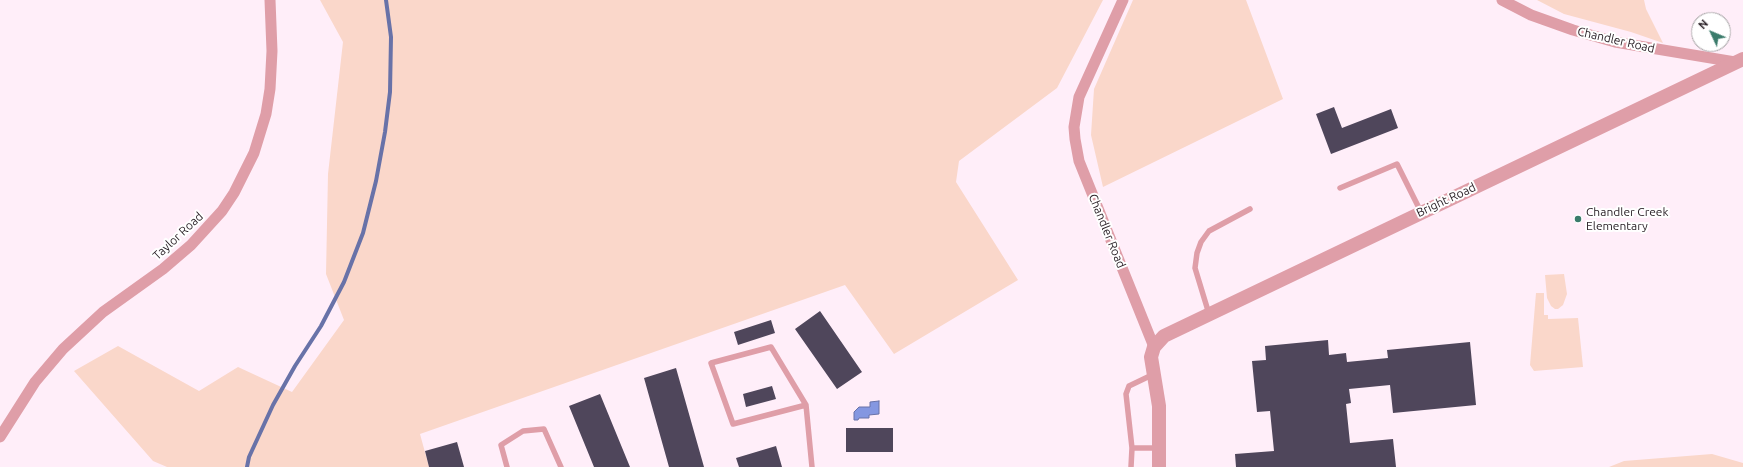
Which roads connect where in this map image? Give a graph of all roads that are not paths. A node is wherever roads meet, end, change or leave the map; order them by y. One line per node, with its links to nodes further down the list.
1 (270, 0): 12 (street, Taylor Road)
2 (1123, 0): 9 (street, Chandler Road)
3 (1502, 0): 4 (street, Chandler Road)
4 (1739, 60): 7 (street, Bright Road)
5 (1340, 188): 7 (lane)
6 (1250, 209): 8 (lane)
7 (1421, 213): 8 (street, Bright Road)
8 (1209, 314): 9 (street, Bright Road)
9 (1154, 347): 10 (street, Chandler Road)
10 (1154, 374): 13 (lane); 14 (street, Chandler Road)
11 (806, 405): 11 (lane); 17 (lane)
12 (0, 437)
13 (1132, 448): 14 (lane); 18 (lane)
14 (1159, 448): 19 (street, Chandler Road)
15 (507, 467): 16 (lane)
16 (561, 467)
17 (812, 467)
18 (1131, 467)
19 (1159, 467)

